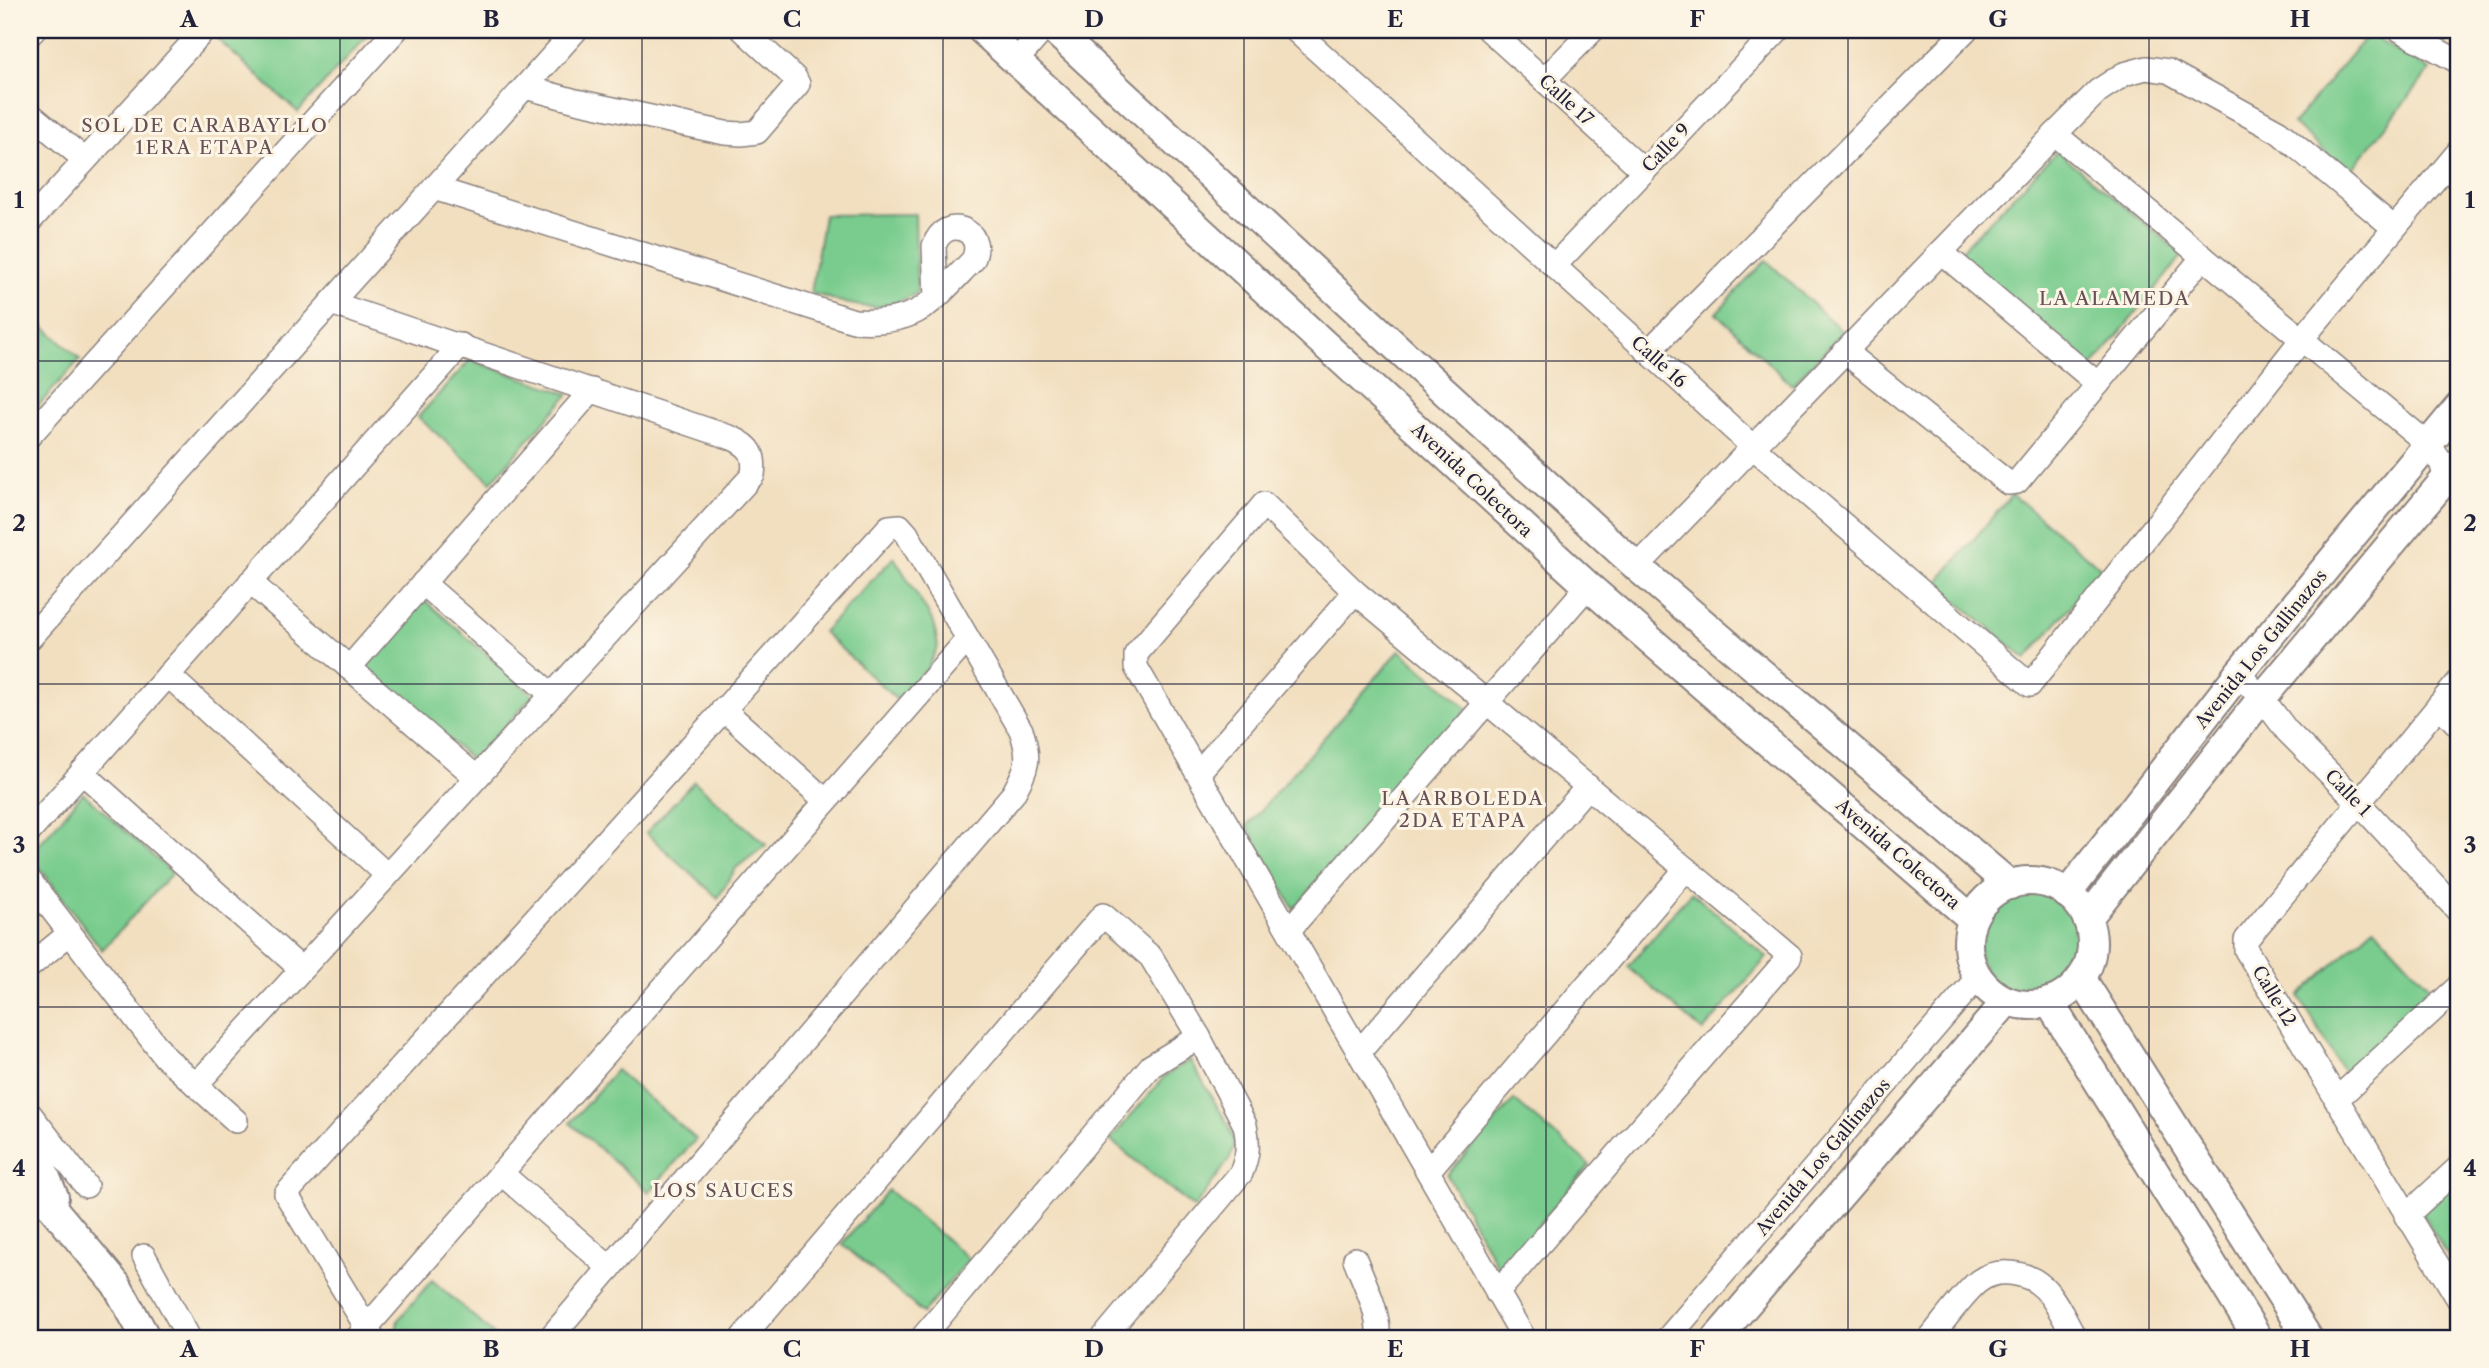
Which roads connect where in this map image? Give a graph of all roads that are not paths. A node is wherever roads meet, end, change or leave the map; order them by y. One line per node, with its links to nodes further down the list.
1 (34, 30): 15 (street)
2 (204, 30): 23 (street)
3 (396, 30): 40 (street)
4 (576, 30): 19 (street)
5 (743, 30): 19 (street)
6 (982, 30): 16 (street, Avenida Colectora)
7 (1043, 30): 16 (street)
8 (1054, 30): 44 (street)
9 (1295, 30): 30 (street, Calle 16)
10 (1489, 30): 18 (street, Calle 17)
11 (1593, 30): 18 (street)
12 (1778, 30): 24 (street, Calle 9)
13 (1966, 30): 35 (street)
14 (2400, 30): 17 (street)
15 (30, 34)
16 (1016, 61): 47 (street, Avenida Colectora)
17 (2459, 62)
18 (1544, 80): 24 (street, Calle 17)
19 (525, 87): 25 (street)
20 (30, 114): 23 (street)
21 (2055, 134): 27 (street); 28 (street); 29 (street)
22 (2459, 150): 27 (street)
23 (85, 160): 26 (street)
24 (1644, 171): 30 (street, Calle 9)
25 (434, 188): 31 (street); 32 (street)
26 (30, 221)
27 (2394, 228): 33 (street)
28 (1941, 252): 36 (street); 37 (street)
29 (2203, 257): 33 (street); 37 (street)
30 (1554, 266): 35 (street, Calle 16)
31 (936, 298)
32 (331, 303): 34 (street); 49 (street)
33 (2302, 339): 41 (street); 42 (street, Calle 16)
34 (461, 345): 38 (street); 45 (street)
35 (1648, 352): 42 (street, Calle 16)
36 (1845, 352): 37 (street); 42 (street)
37 (2098, 384)
38 (593, 390): 46 (street); 55 (street)
39 (2459, 407): 41 (street, Avenida Los Gallinazos)
40 (30, 435)
41 (2428, 444): 43 (street); 52 (street, Avenida Los Gallinazos)
42 (1753, 447): 44 (street)
43 (2452, 472): 56 (street, Avenida Los Gallinazos)
44 (1637, 567): 71 (street)
45 (250, 582): 51 (street); 53 (street)
46 (424, 583): 51 (street); 55 (street)
47 (1588, 586): 57 (street); 74 (street, Avenida Colectora)
48 (1355, 592): 57 (street); 62 (street); 62 (street)
49 (30, 638)
50 (967, 640): 59 (street); 65 (street); 101 (street)
51 (349, 668): 63 (street)
52 (2238, 674): 56 (street, Calle 1); 72 (street, Avenida Los Gallinazos)
53 (168, 675): 61 (street); 69 (street)
54 (2459, 681): 58 (street, Calle 12)
55 (552, 695): 63 (street)
56 (2262, 698): 66 (street, Calle 1); 75 (street, Avenida Los Gallinazos)
57 (1488, 702): 64 (street); 76 (street)
58 (2439, 705): 60 (street); 66 (street, Calle 12)
59 (723, 709): 65 (street); 104 (street)
60 (2459, 726)
61 (82, 772): 67 (street); 79 (street)
62 (1198, 774): 76 (street)
63 (476, 777): 69 (street)
64 (1588, 786): 68 (street); 86 (street)
65 (827, 801): 94 (street)
66 (2358, 802): 73 (street, Calle 1); 88 (street, Calle 12)
67 (30, 831)
68 (1686, 869): 93 (street); 102 (street)
69 (387, 875): 79 (street)
70 (30, 881): 77 (street)
71 (2010, 885): 72 (street); 74 (street)
72 (2067, 894): 75 (street)
73 (2459, 912)
74 (1972, 919): 80 (street)
75 (2087, 919): 81 (street)
76 (1289, 930): 86 (street)
77 (70, 933): 78 (street); 87 (street)
78 (30, 966)
79 (302, 969): 87 (street)
80 (1978, 977): 83 (street); 113 (street, Avenida Los Gallinazos)
81 (2081, 978): 84 (street); 118 (street)
82 (2459, 986): 88 (street)
83 (2007, 1001): 84 (street); 114 (street, Avenida Los Gallinazos)
84 (2049, 1002): 117 (street)
85 (1199, 1037): 108 (street); 109 (street); 110 (street)
86 (1360, 1051): 93 (street)
87 (195, 1085): 90 (street)
88 (2336, 1100): 97 (street, Calle 12)
89 (30, 1114): 96 (street)
90 (236, 1121)
91 (30, 1140): 98 (street)
92 (2459, 1167): 97 (street)
93 (1428, 1171): 102 (street)
94 (501, 1173): 101 (street); 104 (street)
95 (30, 1181): 98 (street)
96 (86, 1186)
97 (2406, 1216): 103 (street, Calle 12)
98 (64, 1223): 105 (street)
99 (144, 1256): 106 (street)
100 (1355, 1259): 111 (street)
101 (610, 1268): 107 (street)
102 (1497, 1293): 112 (street)
103 (2459, 1300)
104 (365, 1334)
105 (146, 1338)
106 (189, 1338)
107 (550, 1338)
108 (742, 1338)
109 (922, 1338)
110 (1103, 1338)
111 (1378, 1338)
112 (1524, 1338)
113 (1668, 1338)
114 (1717, 1338)
115 (1930, 1338): 116 (street)
116 (2075, 1338)
117 (2258, 1338)
118 (2308, 1338)

